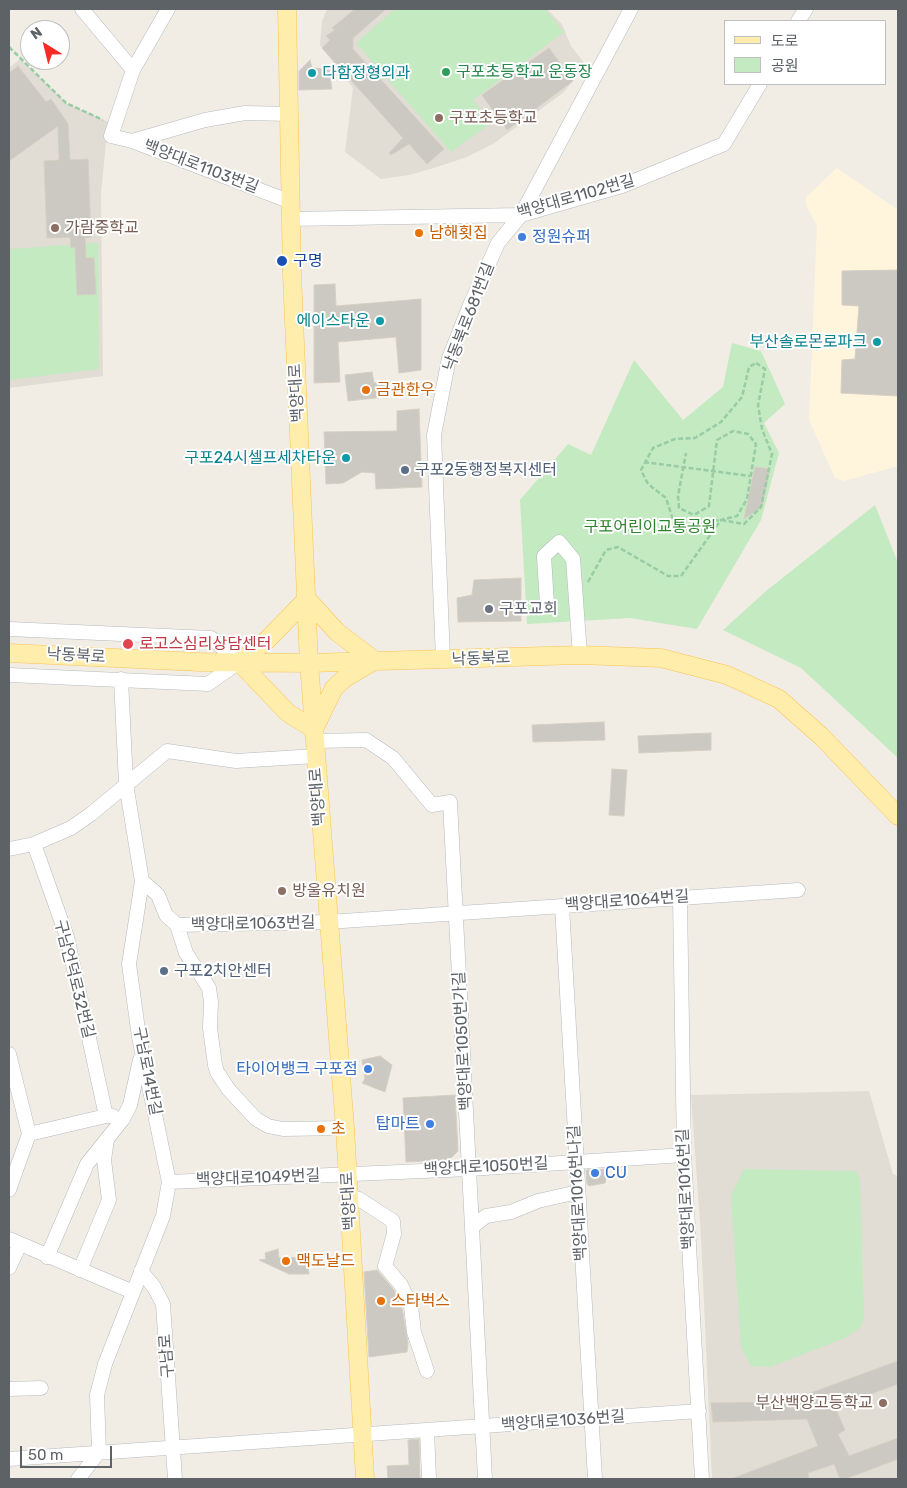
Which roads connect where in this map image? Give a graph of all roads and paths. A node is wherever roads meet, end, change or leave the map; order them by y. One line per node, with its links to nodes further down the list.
1 (82, 9): 8 (street)
2 (168, 9): 8 (street)
3 (287, 9): 10 (main road, 백양대로)
4 (631, 9): 14 (street, 낙동북로681번길)
5 (806, 9): 6 (street)
6 (799, 20)
7 (9, 47): 11 (path)
8 (133, 70): 11 (street)
9 (759, 85): 14 (street, 백양대로1102번길)
10 (290, 114): 12 (street); 13 (main road, 백양대로)
11 (112, 131): 12 (street, 백양대로1103번길)
12 (132, 141): 13 (street, 백양대로1103번길)
13 (291, 211): 14 (street, 백양대로1102번길); 19 (main road, 백양대로)
14 (521, 215): 26 (street, 낙동북로681번길)
15 (686, 453): 17 (path)
16 (644, 462): 17 (path); 18 (path); 18 (path)
17 (750, 476): 18 (path)
18 (720, 520): 21 (path)
19 (307, 600): 25 (main road); 27 (main road); 28 (main road, 백양대로)
20 (547, 605): 21 (street)
21 (575, 605): 24 (street)
22 (9, 629): 27 (street)
23 (9, 653): 27 (main road, 낙동북로)
24 (580, 655): 26 (main road, 낙동북로); 33 (main road, 낙동북로)
25 (374, 660): 26 (main road, 낙동북로); 28 (main road, 낙동북로); 31 (main road)
26 (443, 660)
27 (239, 662): 28 (main road, 낙동북로); 30 (street); 31 (main road)
28 (309, 663): 31 (main road, 백양대로)
29 (9, 675): 30 (street)
30 (121, 679): 32 (street, 구남로14번길)
31 (315, 742): 32 (street); 40 (street); 41 (main road, 백양대로)
32 (126, 784): 34 (street); 36 (street, 구남로14번길)
33 (898, 816)
34 (34, 844): 35 (street); 45 (street, 구남언덕로32번길)
35 (9, 849)
36 (142, 881): 42 (street, 백양대로1063번길); 43 (street, 구남로14번길)
37 (798, 890): 38 (street, 백양대로1064번길)
38 (680, 898): 39 (street, 백양대로1064번길); 50 (street, 백양대로1016번길)
39 (562, 906): 40 (street, 백양대로1064번길); 51 (street, 백양대로1016번나길)
40 (456, 913): 41 (street, 백양대로1064번길); 52 (street, 백양대로1050번가길)
41 (328, 922): 42 (street, 백양대로1063번길); 47 (main road, 백양대로)
42 (177, 925): 47 (street)
43 (142, 1052): 46 (street); 54 (street, 구남로14번길)
44 (9, 1054): 48 (street)
45 (106, 1116): 46 (street); 48 (street)
46 (123, 1119): 49 (street)
47 (345, 1128): 53 (main road, 백양대로)
48 (29, 1134): 55 (street)
49 (108, 1136): 60 (street); 62 (street)
50 (684, 1156): 51 (street, 백양대로1050번길); 68 (street, 백양대로1016번길)
51 (576, 1162): 52 (street, 백양대로1050번길); 56 (street, 백양대로1016번나길)
52 (469, 1169): 53 (street, 백양대로1050번길); 58 (street, 백양대로1050번가길)
53 (348, 1175): 54 (street, 백양대로1049번길); 57 (main road, 백양대로)
54 (169, 1182): 63 (street, 구남로14번길)
55 (9, 1190)
56 (578, 1192): 58 (street); 69 (street, 백양대로1016번나길)
57 (349, 1196): 65 (street); 72 (main road, 백양대로)
58 (472, 1227): 70 (street, 백양대로1050번가길)
59 (14, 1242): 60 (street); 61 (street)
60 (47, 1257): 62 (street)
61 (9, 1268)
62 (80, 1270): 64 (street)
63 (141, 1271): 64 (street, 구남로14번길); 73 (street, 구남로)
64 (133, 1292): 74 (street, 구남로14번길)
65 (427, 1371)
66 (41, 1388): 67 (street)
67 (9, 1389)
68 (699, 1411): 69 (street, 백양대로1036번길); 82 (street, 백양대로1016번길)
69 (592, 1419): 70 (street, 백양대로1036번길); 81 (street, 백양대로1016번나길)
70 (483, 1426): 71 (street, 백양대로1036번길); 80 (street, 백양대로1050번가길)
71 (427, 1430): 72 (street, 백양대로1036번길); 79 (street)
72 (356, 1435): 73 (street); 78 (main road, 백양대로)
73 (174, 1447): 74 (street); 77 (street, 구남로)
74 (99, 1452): 75 (street); 76 (street)
75 (12, 1461)
76 (78, 1479)
77 (175, 1479)
78 (366, 1479)
79 (429, 1479)
80 (485, 1479)
81 (595, 1479)
82 (702, 1479)

